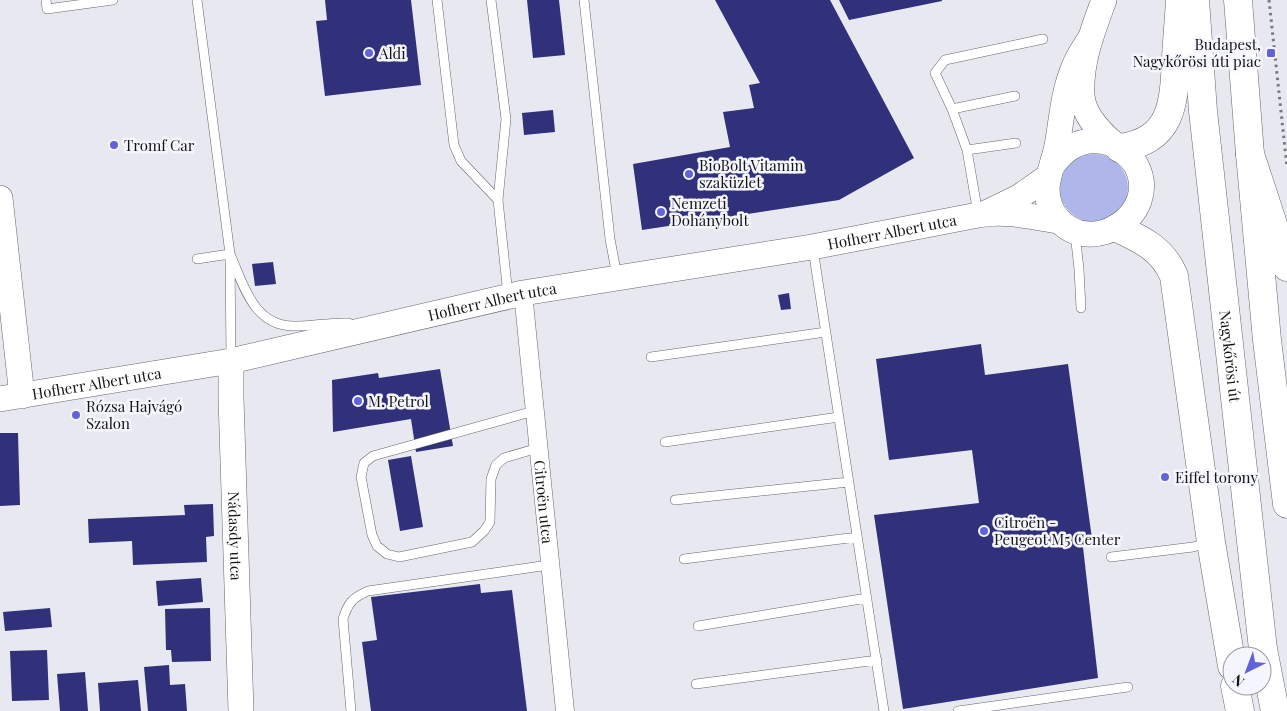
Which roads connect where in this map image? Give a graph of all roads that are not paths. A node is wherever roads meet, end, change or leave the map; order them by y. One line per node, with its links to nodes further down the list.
1 (46, 0): 2 (lane)
2 (113, 0)
3 (197, 0): 26 (lane)
4 (438, 0): 21 (lane)
5 (491, 0): 21 (lane)
6 (584, 0): 29 (lane)
7 (1104, 0): 11 (street)
8 (1180, 0): 16 (main road)
9 (1196, 0): 62 (main road, Nagykőrösi út)
10 (1238, 0): 18 (main road)
11 (1091, 37): 16 (street); 19 (street)
12 (1043, 39): 14 (lane)
13 (1015, 96): 14 (lane)
14 (952, 109): 17 (lane)
15 (1016, 143): 17 (lane)
16 (1117, 147): 19 (street); 24 (street)
17 (968, 150): 22 (lane)
18 (1250, 154): 28 (main road); 43 (main road)
19 (1051, 171): 22 (street, Hofherr Albert utca); 23 (street)
20 (0, 198): 36 (street)
21 (498, 200): 30 (lane)
22 (982, 214): 23 (street, Hofherr Albert utca); 25 (street, Hofherr Albert utca)
23 (1067, 226): 24 (street); 31 (lane)
24 (1116, 228): 45 (main road)
25 (812, 247): 29 (street, Hofherr Albert utca); 33 (lane)
26 (230, 254): 27 (lane); 32 (lane); 35 (lane)
27 (197, 260)
28 (1287, 268)
29 (617, 278): 30 (street, Hofherr Albert utca)
30 (516, 295): 32 (street, Hofherr Albert utca); 37 (street, Citroën utca)
31 (1081, 308)
32 (372, 328): 35 (street, Hofherr Albert utca)
33 (826, 332): 34 (lane); 38 (lane)
34 (651, 357)
35 (231, 360): 36 (street, Hofherr Albert utca); 56 (street, Nádasdy utca)
36 (11, 398)
37 (534, 411): 40 (street, Citroën utca); 40 (lane)
38 (839, 417): 39 (lane); 41 (lane)
39 (665, 442)
40 (538, 448): 48 (street, Citroën utca)
41 (849, 482): 42 (lane); 44 (lane)
42 (675, 500)
43 (1287, 504)
44 (857, 537): 47 (lane); 49 (lane)
45 (1211, 542): 46 (lane); 51 (main road)
46 (1111, 557)
47 (684, 559)
48 (549, 565): 57 (lane); 58 (street, Citroën utca)
49 (867, 598): 50 (lane); 52 (lane)
50 (698, 626)
51 (1229, 646)
52 (877, 660): 53 (lane); 59 (lane)
53 (696, 684)
54 (1128, 687): 60 (lane)
55 (1237, 696): 61 (main road)
56 (241, 711)
57 (351, 711)
58 (565, 711)
59 (884, 711)
60 (958, 711)
61 (1240, 711)
62 (1275, 711)

